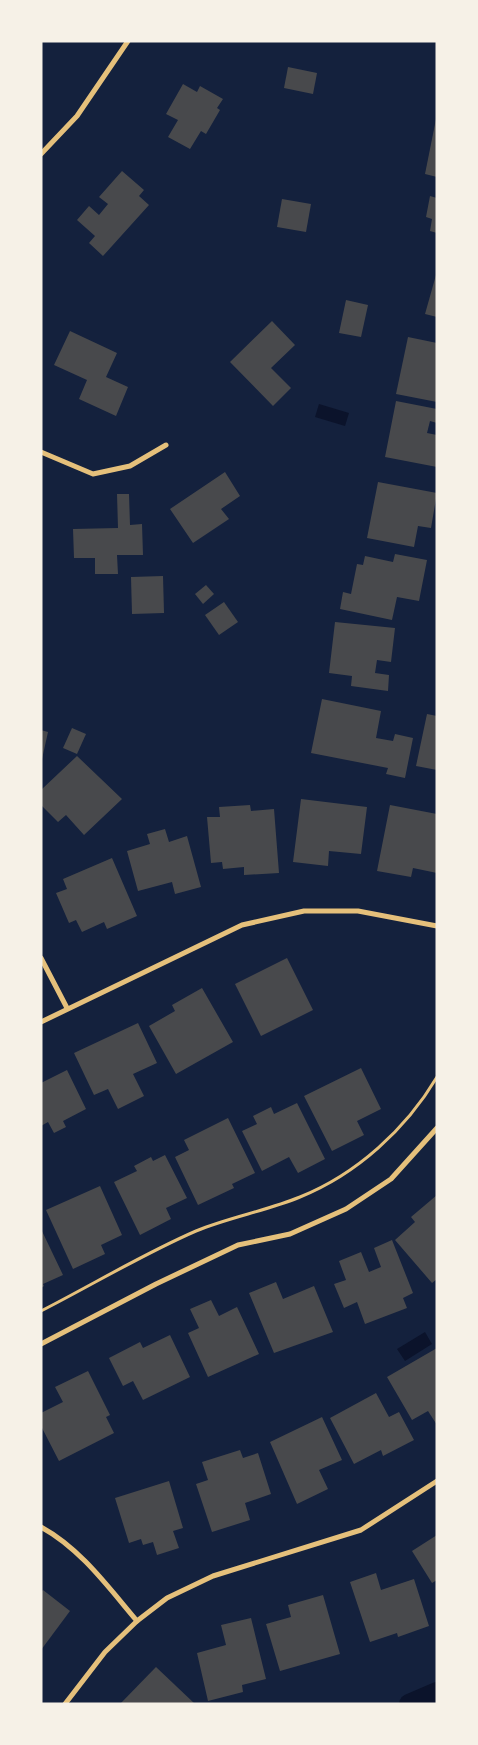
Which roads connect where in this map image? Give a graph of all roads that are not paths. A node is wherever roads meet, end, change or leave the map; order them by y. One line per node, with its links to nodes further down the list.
1 (128, 41): 2 (street)
2 (41, 154)
3 (166, 445): 4 (street)
4 (41, 452)
5 (437, 926): 7 (street)
6 (41, 958): 7 (street)
7 (67, 1008): 8 (street)
8 (41, 1022)
9 (437, 1128): 10 (street)
10 (41, 1344)
11 (437, 1481): 13 (street)
12 (41, 1527): 13 (street)
13 (137, 1621): 14 (street)
14 (65, 1704)

